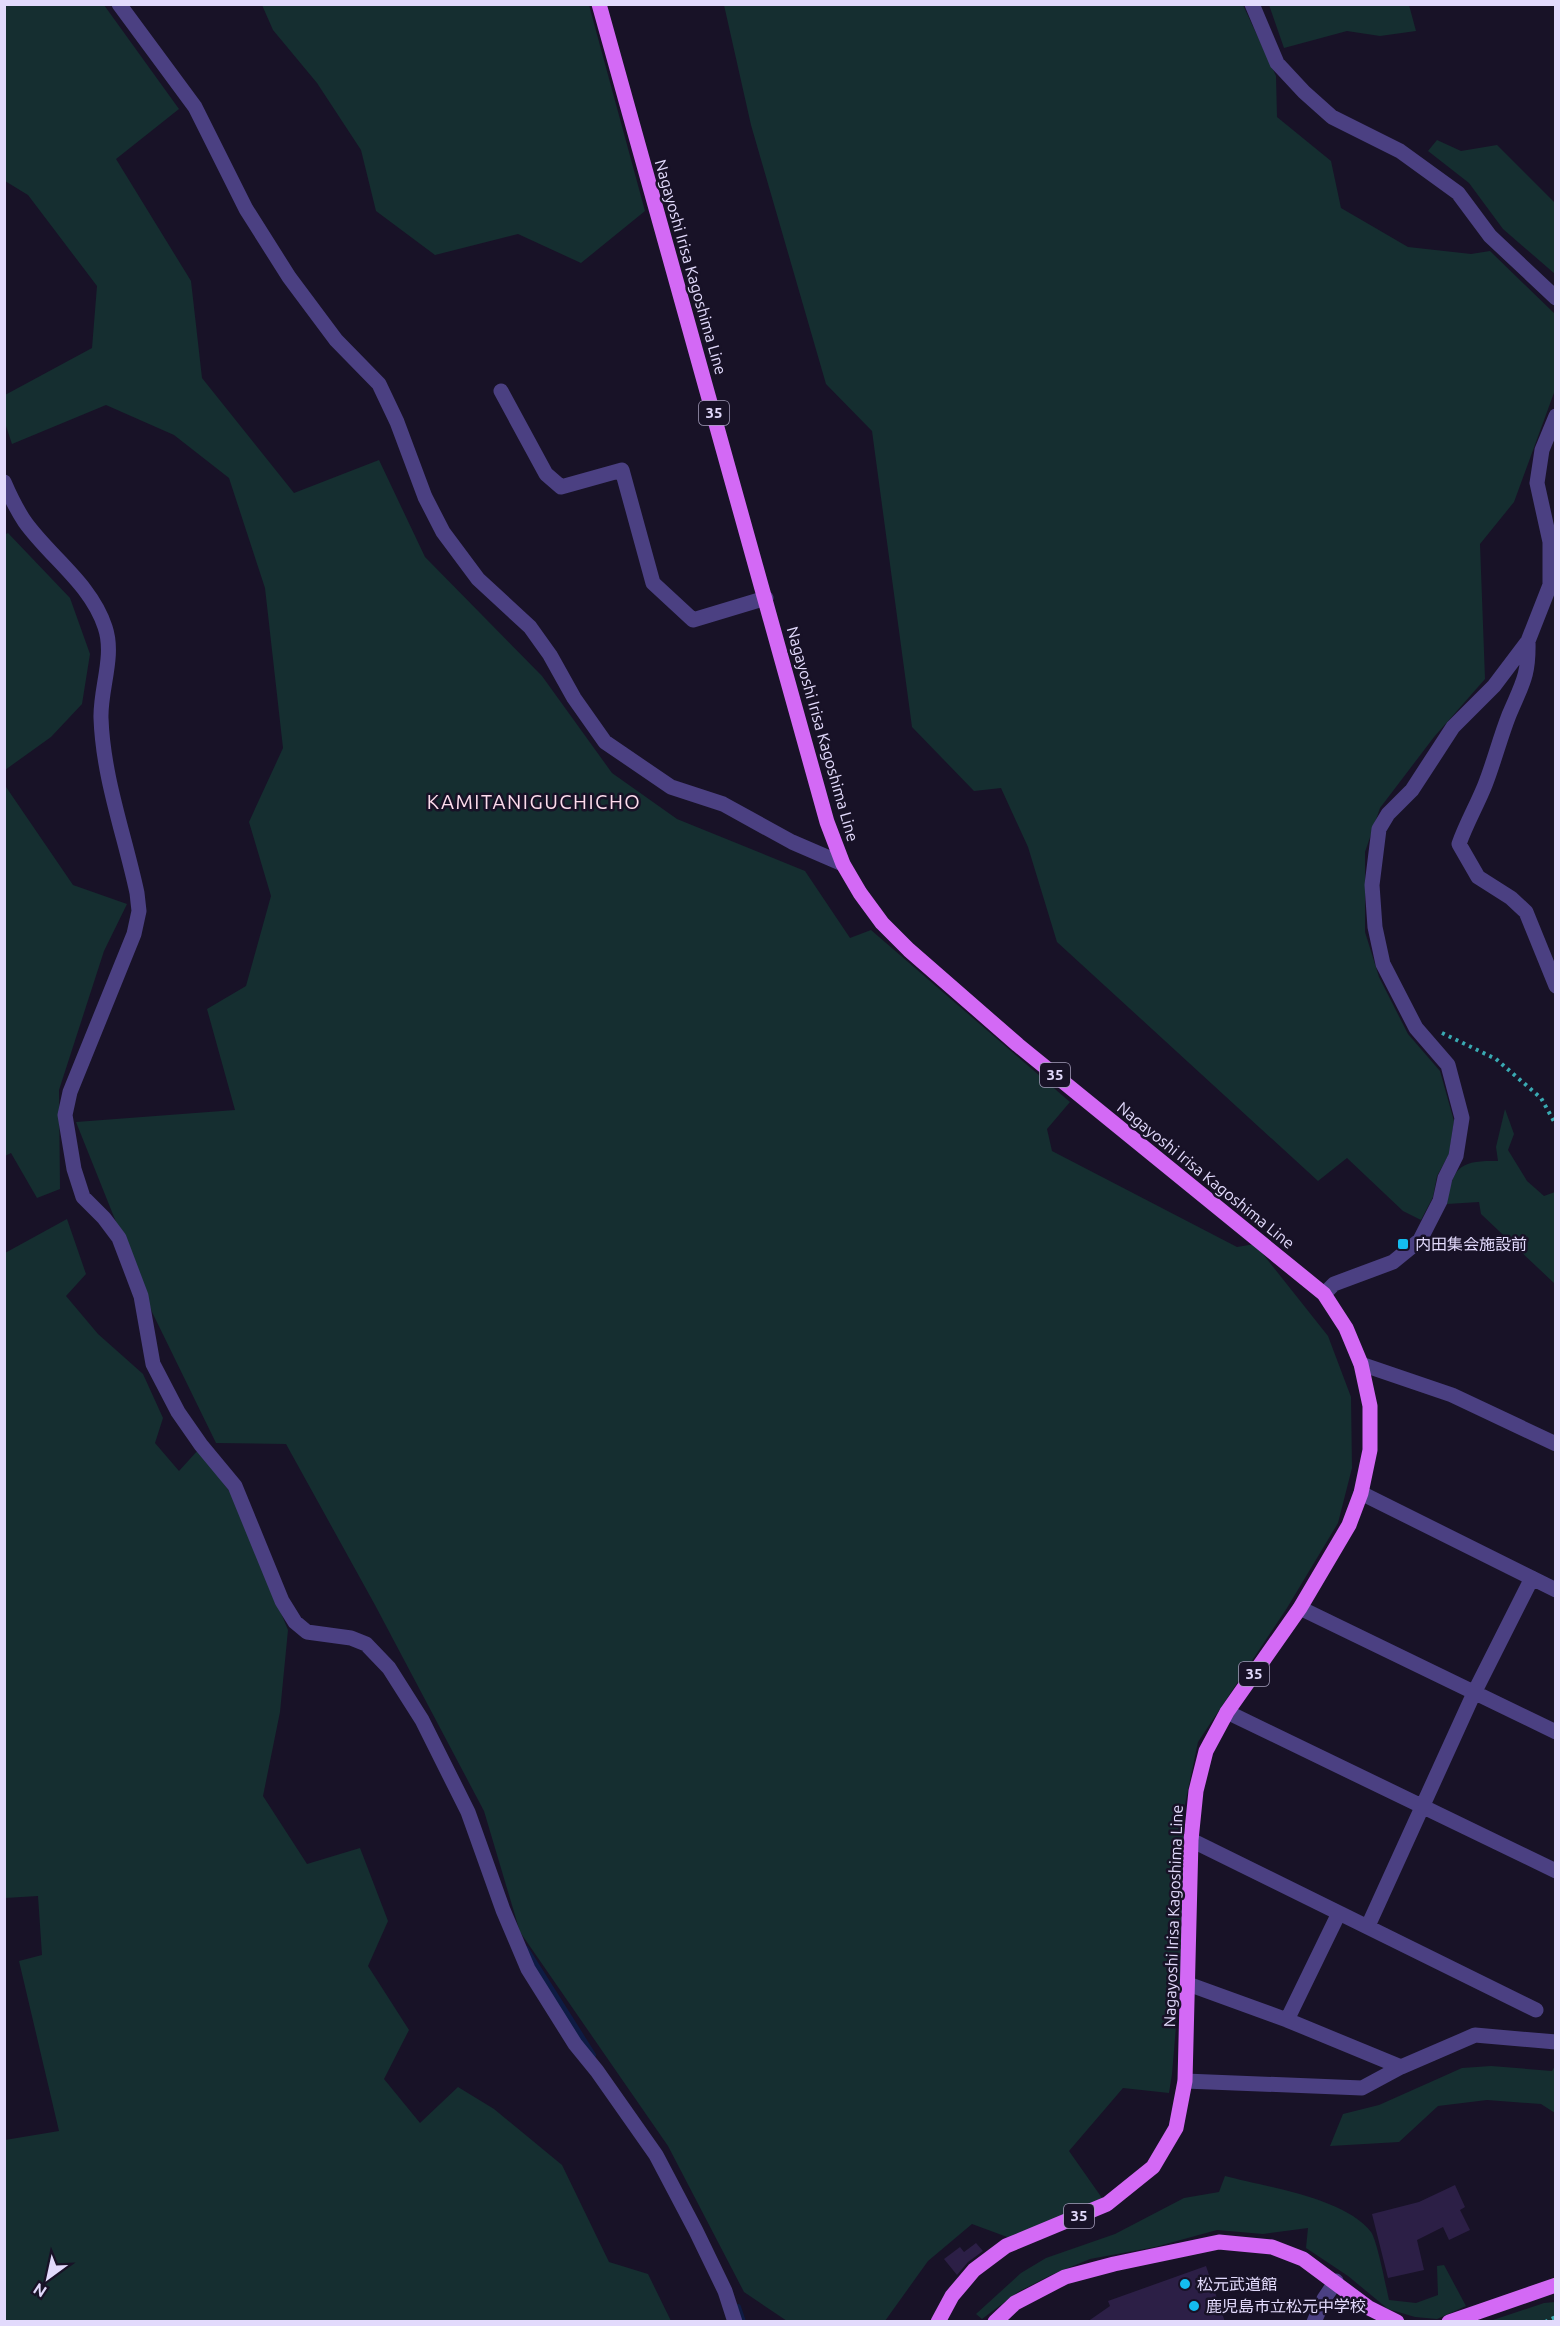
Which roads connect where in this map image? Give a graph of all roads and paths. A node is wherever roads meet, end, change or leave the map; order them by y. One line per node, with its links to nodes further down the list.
1 (119, 4): 10 (street)
2 (599, 4): 8 (main road, Nagayoshi Irisa Kagoshima Line / 35)
3 (1252, 4): 4 (street)
4 (1556, 298)
5 (501, 391): 8 (street)
6 (1556, 416): 9 (street)
7 (4, 482): 38 (street)
8 (766, 598): 10 (main road, Nagayoshi Irisa Kagoshima Line / 35)
9 (1528, 640): 11 (street); 12 (street)
10 (843, 864): 14 (main road, Nagayoshi Irisa Kagoshima Line / 35)
11 (1556, 986)
12 (1413, 1023): 13 (path); 14 (street)
13 (1556, 1125)
14 (1324, 1294): 15 (main road, Nagayoshi Irisa Kagoshima Line / 35)
15 (1361, 1364): 16 (street); 17 (main road, Nagayoshi Irisa Kagoshima Line / 35)
16 (1556, 1444)
17 (1361, 1493): 18 (street); 20 (main road, Nagayoshi Irisa Kagoshima Line / 35)
18 (1532, 1578): 19 (street); 21 (street)
19 (1556, 1590)
20 (1300, 1608): 21 (street); 22 (main road, Nagayoshi Irisa Kagoshima Line / 35)
21 (1474, 1693): 23 (street); 24 (street)
22 (1227, 1712): 24 (street); 25 (main road, Nagayoshi Irisa Kagoshima Line / 35)
23 (1556, 1732)
24 (1421, 1806): 26 (street); 28 (street)
25 (1191, 1840): 27 (street); 29 (main road, Nagayoshi Irisa Kagoshima Line / 35)
26 (1556, 1871)
27 (1339, 1913): 28 (street); 31 (street)
28 (1368, 1926): 30 (street)
29 (1188, 1984): 31 (street); 34 (main road, Nagayoshi Irisa Kagoshima Line / 35)
30 (1536, 2010)
31 (1287, 2020): 33 (street)
32 (1556, 2042): 33 (street)
33 (1401, 2067): 34 (street)
34 (1185, 2081): 39 (main road, Nagayoshi Irisa Kagoshima Line / 35)
35 (1336, 2282): 40 (main road); 41 (street); 42 (main road)
36 (1556, 2285): 43 (main road)
37 (1556, 2317): 44 (path)
38 (735, 2322)
39 (938, 2322)
40 (995, 2322)
41 (1314, 2322)
42 (1397, 2322)
43 (1449, 2322)
44 (1545, 2322)

